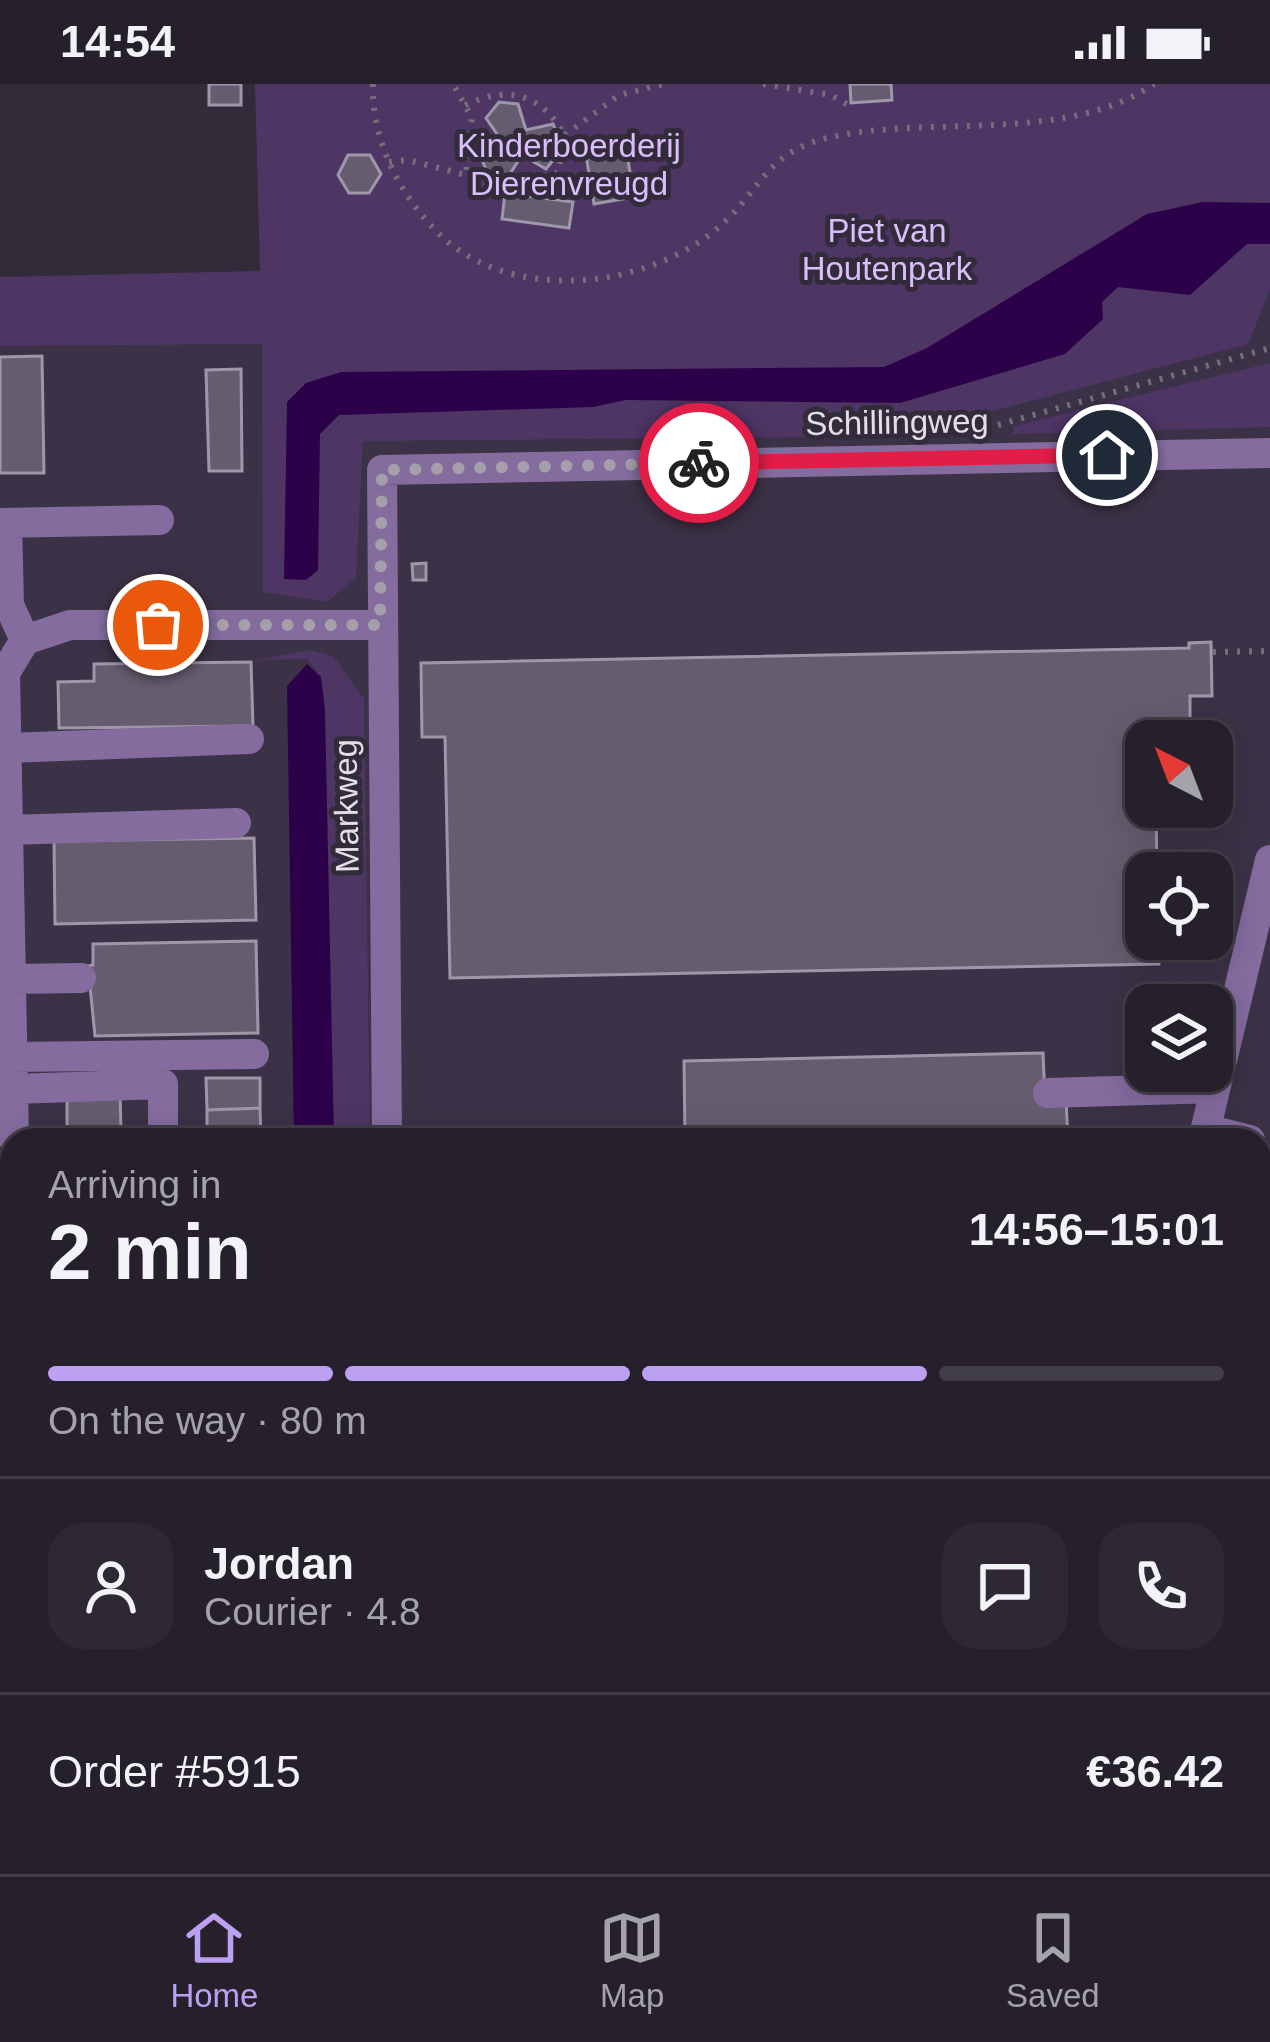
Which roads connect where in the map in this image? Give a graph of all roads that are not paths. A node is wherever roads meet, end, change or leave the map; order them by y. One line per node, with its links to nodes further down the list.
1 (1270, 453): 2 (street, Schillingweg)
2 (382, 470): 5 (street, Markweg)
3 (159, 520): 4 (street)
4 (4, 523): 6 (street)
5 (380, 625): 6 (street); 23 (street, Markweg)
6 (26, 640): 8 (street)
7 (249, 739): 8 (street)
8 (7, 748): 10 (street)
9 (236, 824): 10 (street)
10 (6, 827): 13 (street)
11 (1270, 860): 14 (street)
12 (82, 978): 13 (street)
13 (11, 979): 16 (street)
14 (1233, 1013)
15 (254, 1054): 16 (street)
16 (13, 1057): 17 (street)
17 (13, 1089): 21 (street); 22 (street)
18 (1125, 1091): 20 (street)
19 (1214, 1092): 24 (street)
20 (1048, 1093)
21 (14, 1128)
22 (163, 1128)
23 (387, 1128)
24 (1206, 1128)

